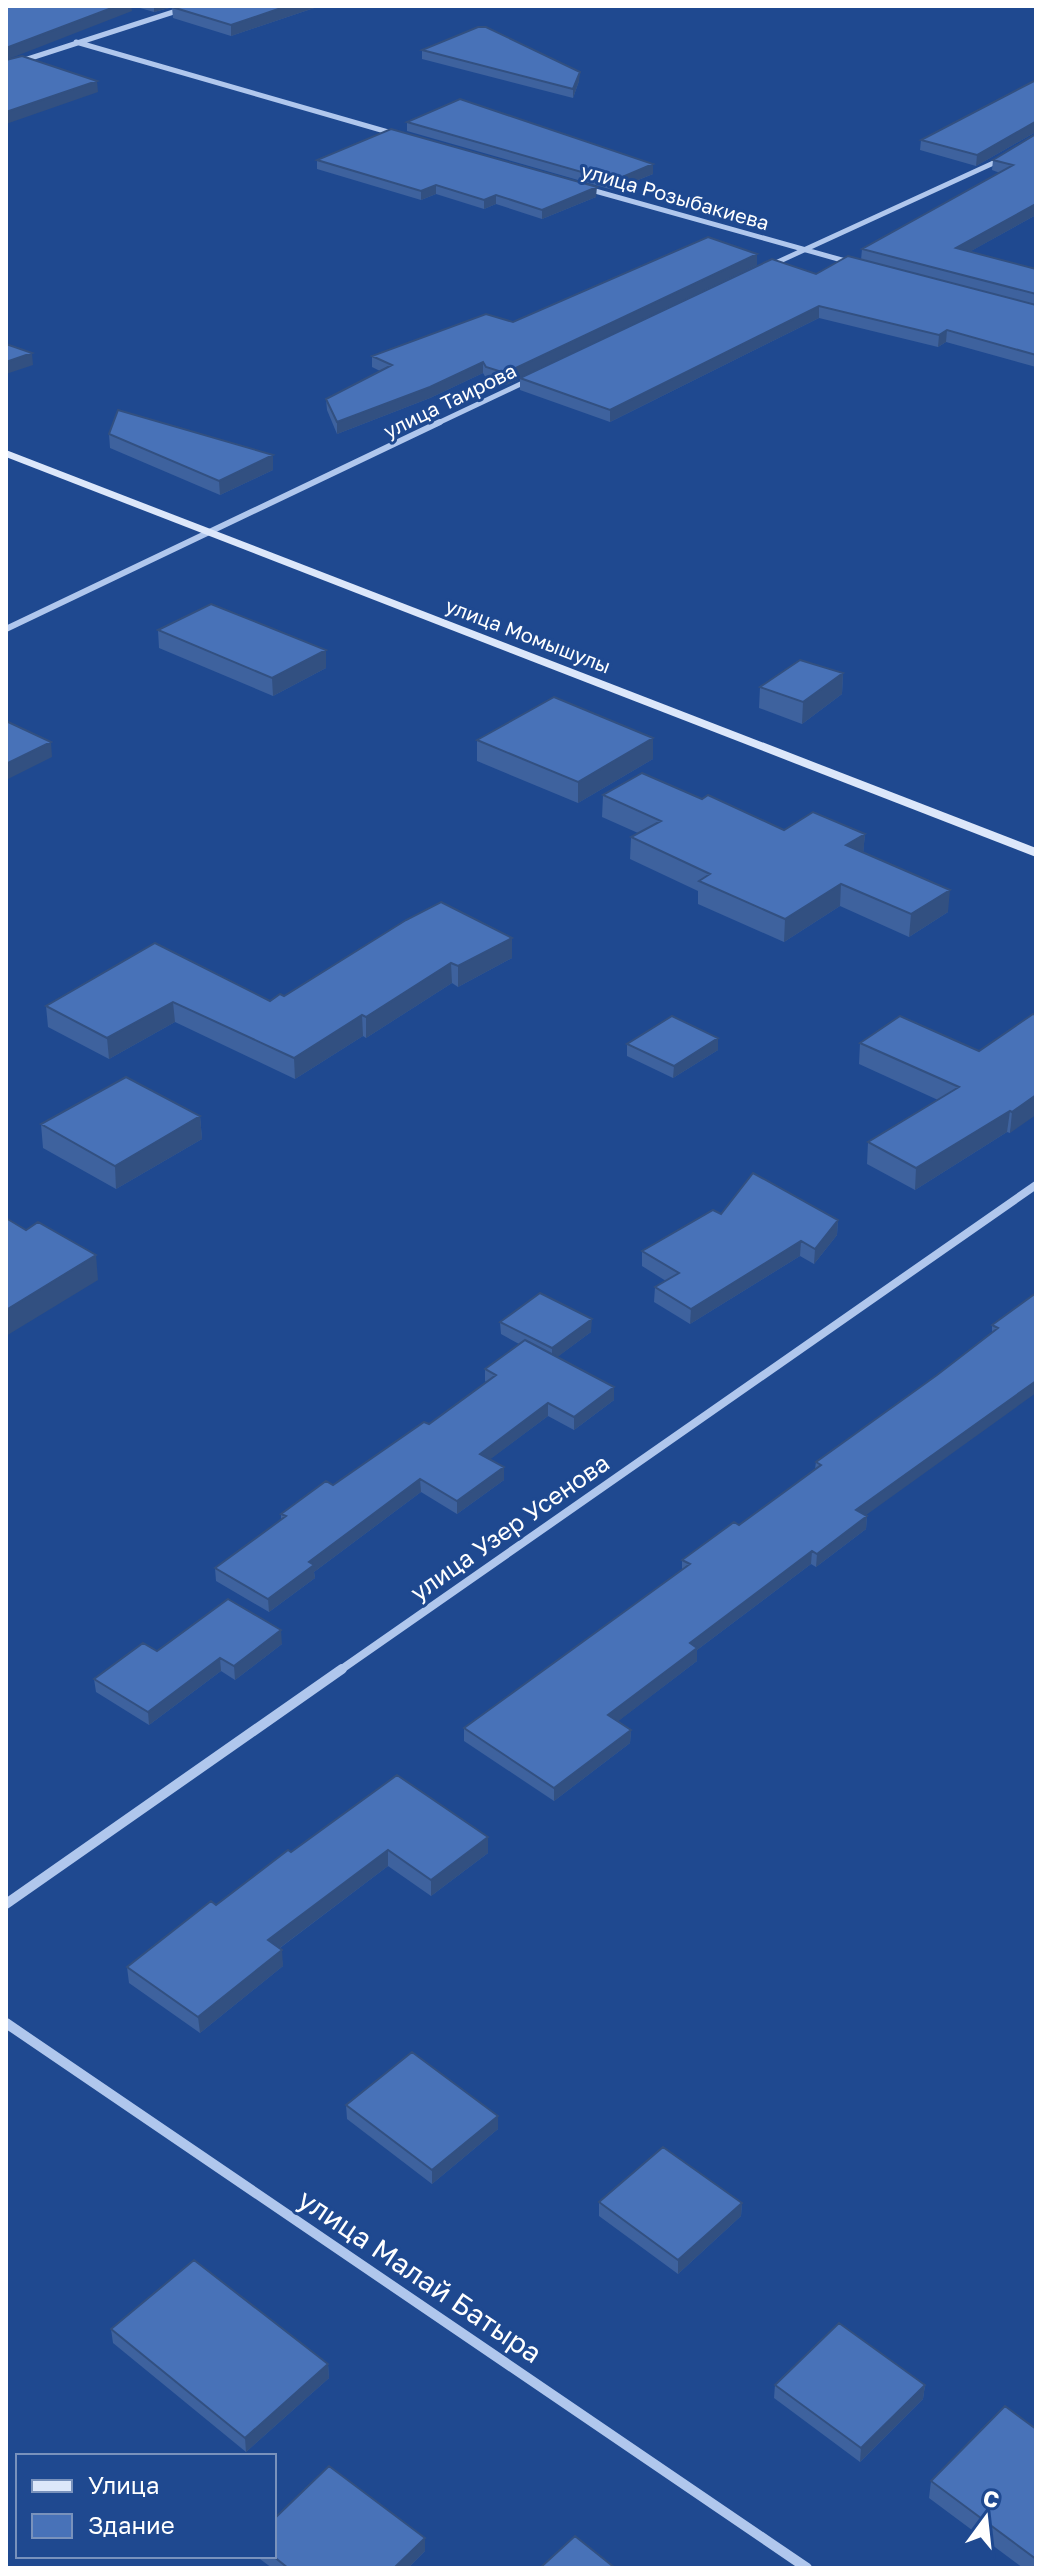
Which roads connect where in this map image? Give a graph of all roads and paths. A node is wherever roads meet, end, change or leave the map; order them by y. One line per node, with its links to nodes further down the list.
1 (192, 6): 2 (street)
2 (76, 42): 3 (street); 4 (street)
3 (6, 66)
4 (405, 137)
5 (1011, 154): 7 (street)
6 (573, 185): 7 (street, улица Розыбакиева)
7 (802, 250): 8 (street, улица Розыбакиева); 9 (street)
8 (860, 266)
9 (760, 271)
10 (533, 379): 12 (street, улица Таирова)
11 (6, 453): 12 (street, улица Момышулы)
12 (208, 534): 13 (street, улица Таирова); 14 (street, улица Момышулы)
13 (6, 629)
14 (1036, 853)
15 (1036, 1185): 16 (street, улица Узер Усенова)
16 (6, 1904)
17 (6, 2023): 18 (street, улица Малай Батыра)
18 (807, 2568)

